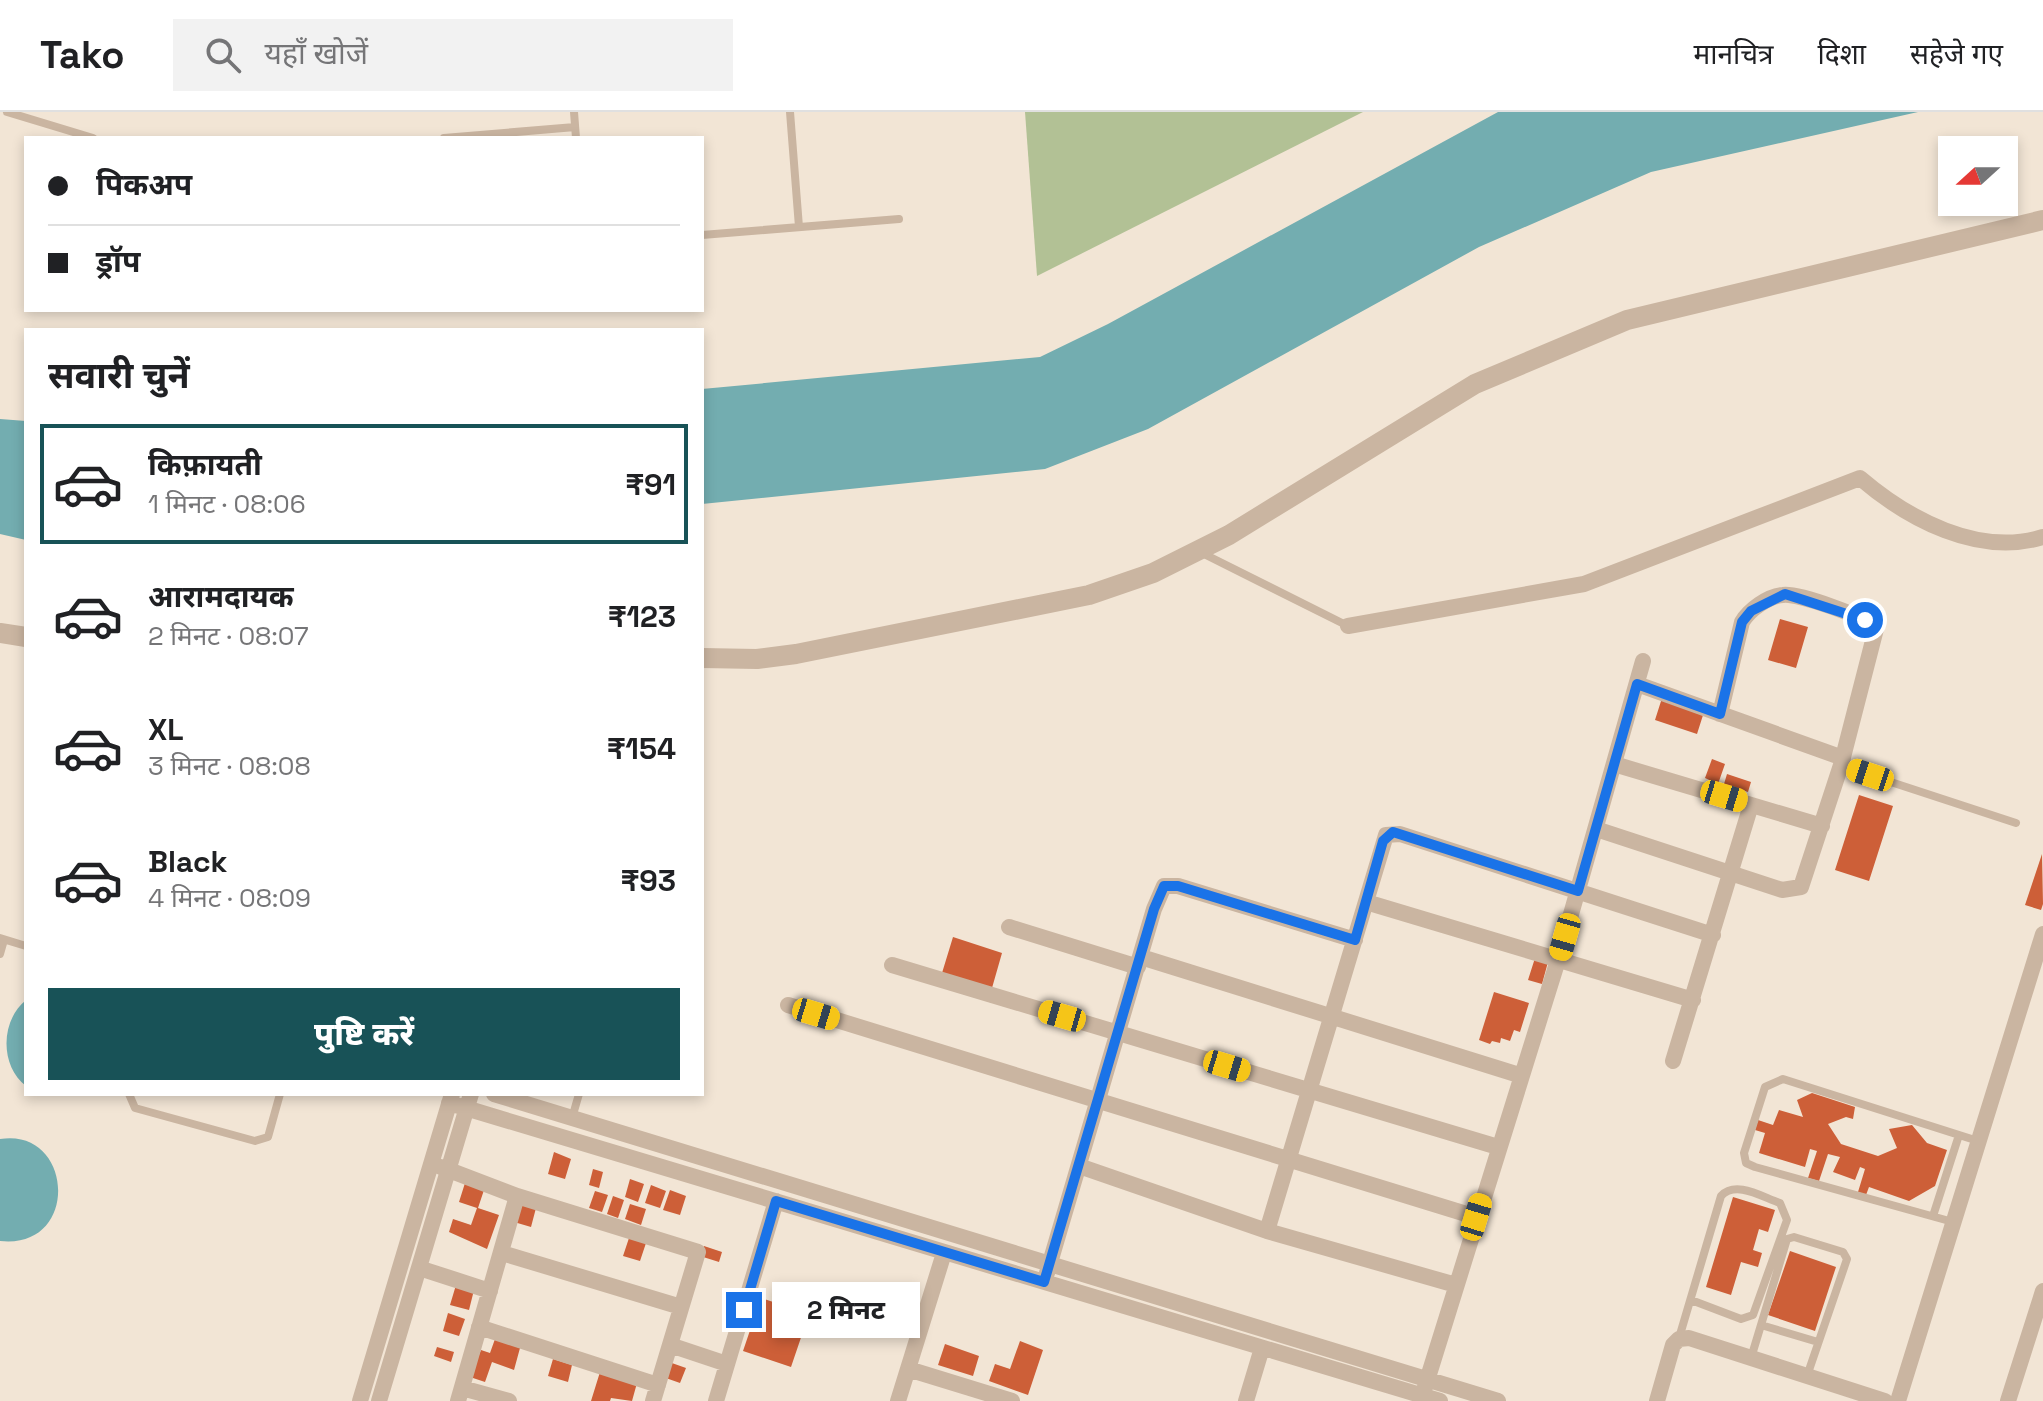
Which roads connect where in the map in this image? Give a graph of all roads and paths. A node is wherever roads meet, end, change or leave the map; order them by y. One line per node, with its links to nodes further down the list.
1 (7, 112): 5 (lane)
2 (574, 112): 4 (lane)
3 (790, 112): 10 (lane)
4 (575, 127): 6 (lane); 7 (lane)
5 (86, 136)
6 (468, 136)
7 (576, 136)
8 (899, 219): 10 (lane)
9 (2043, 220): 13 (street)
10 (799, 227): 11 (lane)
11 (704, 235)
12 (2043, 537): 14 (street)
13 (1198, 550): 14 (lane); 17 (street)
14 (1348, 626)
15 (0, 633): 16 (street)
16 (24, 637)
17 (704, 658)
18 (1643, 661): 19 (street)
19 (1637, 684): 20 (street); 22 (street)
20 (1720, 714): 21 (street); 21 (street)
21 (1842, 762): 24 (lane); 25 (street)
22 (1614, 764): 23 (street); 26 (street)
23 (1751, 805): 25 (street); 27 (street)
24 (2016, 823)
25 (1822, 826): 27 (street)
26 (1596, 829): 27 (street); 28 (street)
27 (1733, 872): 32 (street)
28 (1578, 891): 29 (street); 32 (street); 37 (street)
29 (1366, 902): 34 (street); 37 (street)
30 (1009, 927): 38 (street)
31 (2043, 934): 56 (street)
32 (1713, 935): 40 (street)
33 (2, 939): 35 (lane); 36 (lane)
34 (1355, 940): 38 (street); 42 (street)
35 (24, 945)
36 (0, 954)
37 (1558, 960): 40 (street); 45 (street)
38 (1140, 962): 42 (street); 43 (street)
39 (892, 965): 43 (street)
40 (1693, 1000): 44 (street)
41 (788, 1005): 53 (street)
42 (1332, 1016): 45 (street); 46 (street)
43 (1118, 1033): 46 (street); 53 (street)
44 (1673, 1061)
45 (1519, 1075): 57 (street)
46 (1309, 1090): 57 (street); 58 (street)
47 (130, 1096): 48 (lane)
48 (279, 1096)
49 (500, 1096): 54 (street)
50 (578, 1096): 54 (lane)
51 (450, 1098): 52 (street); 59 (street)
52 (469, 1101): 61 (street); 63 (street)
53 (1098, 1101): 58 (street); 60 (street)
54 (572, 1118): 70 (street)
55 (1959, 1135): 56 (lane); 64 (lane); 64 (lane)
56 (1978, 1141): 66 (street)
57 (1498, 1147): 65 (street)
58 (1289, 1159): 65 (street); 67 (street)
59 (432, 1164): 61 (street); 92 (street)
60 (1079, 1166): 67 (street); 70 (street)
61 (450, 1170): 62 (street); 71 (street)
62 (517, 1196): 68 (street); 77 (street)
63 (776, 1201): 69 (street); 85 (street)
64 (1933, 1216): 66 (lane)
65 (1476, 1217): 73 (street)
66 (1954, 1222): 103 (street)
67 (1267, 1231): 73 (street)
68 (502, 1253): 74 (street); 77 (street)
69 (944, 1253): 72 (street); 86 (street)
70 (1049, 1264): 72 (street); 88 (street)
71 (419, 1268): 74 (street); 93 (street)
72 (1044, 1282): 83 (street)
73 (1456, 1285): 88 (street)
74 (490, 1291): 79 (street)
75 (2043, 1291): 104 (street)
76 (1691, 1300): 76 (lane); 80 (lane)
77 (681, 1307): 82 (street)
78 (1761, 1325): 81 (lane); 81 (lane); 84 (lane)
79 (479, 1327): 89 (street); 90 (street)
80 (1679, 1339): 84 (street); 101 (street)
81 (1818, 1342): 87 (lane)
82 (670, 1345): 85 (street); 89 (street)
83 (1262, 1348): 88 (street); 98 (street)
84 (1751, 1358): 87 (street)
85 (727, 1364): 95 (street)
86 (908, 1369): 91 (street); 96 (street)
87 (1807, 1376): 102 (street)
88 (1425, 1387): 99 (street); 100 (street)
89 (655, 1393)
90 (460, 1394): 94 (street)
91 (987, 1398): 97 (street)
92 (360, 1401)
93 (379, 1401)
94 (509, 1401)
95 (716, 1401)
96 (898, 1401)
97 (1012, 1401)
98 (1246, 1401)
99 (1440, 1401)
100 (1498, 1401)
101 (1657, 1401)
102 (1885, 1401)
103 (1898, 1401)
104 (2008, 1401)

